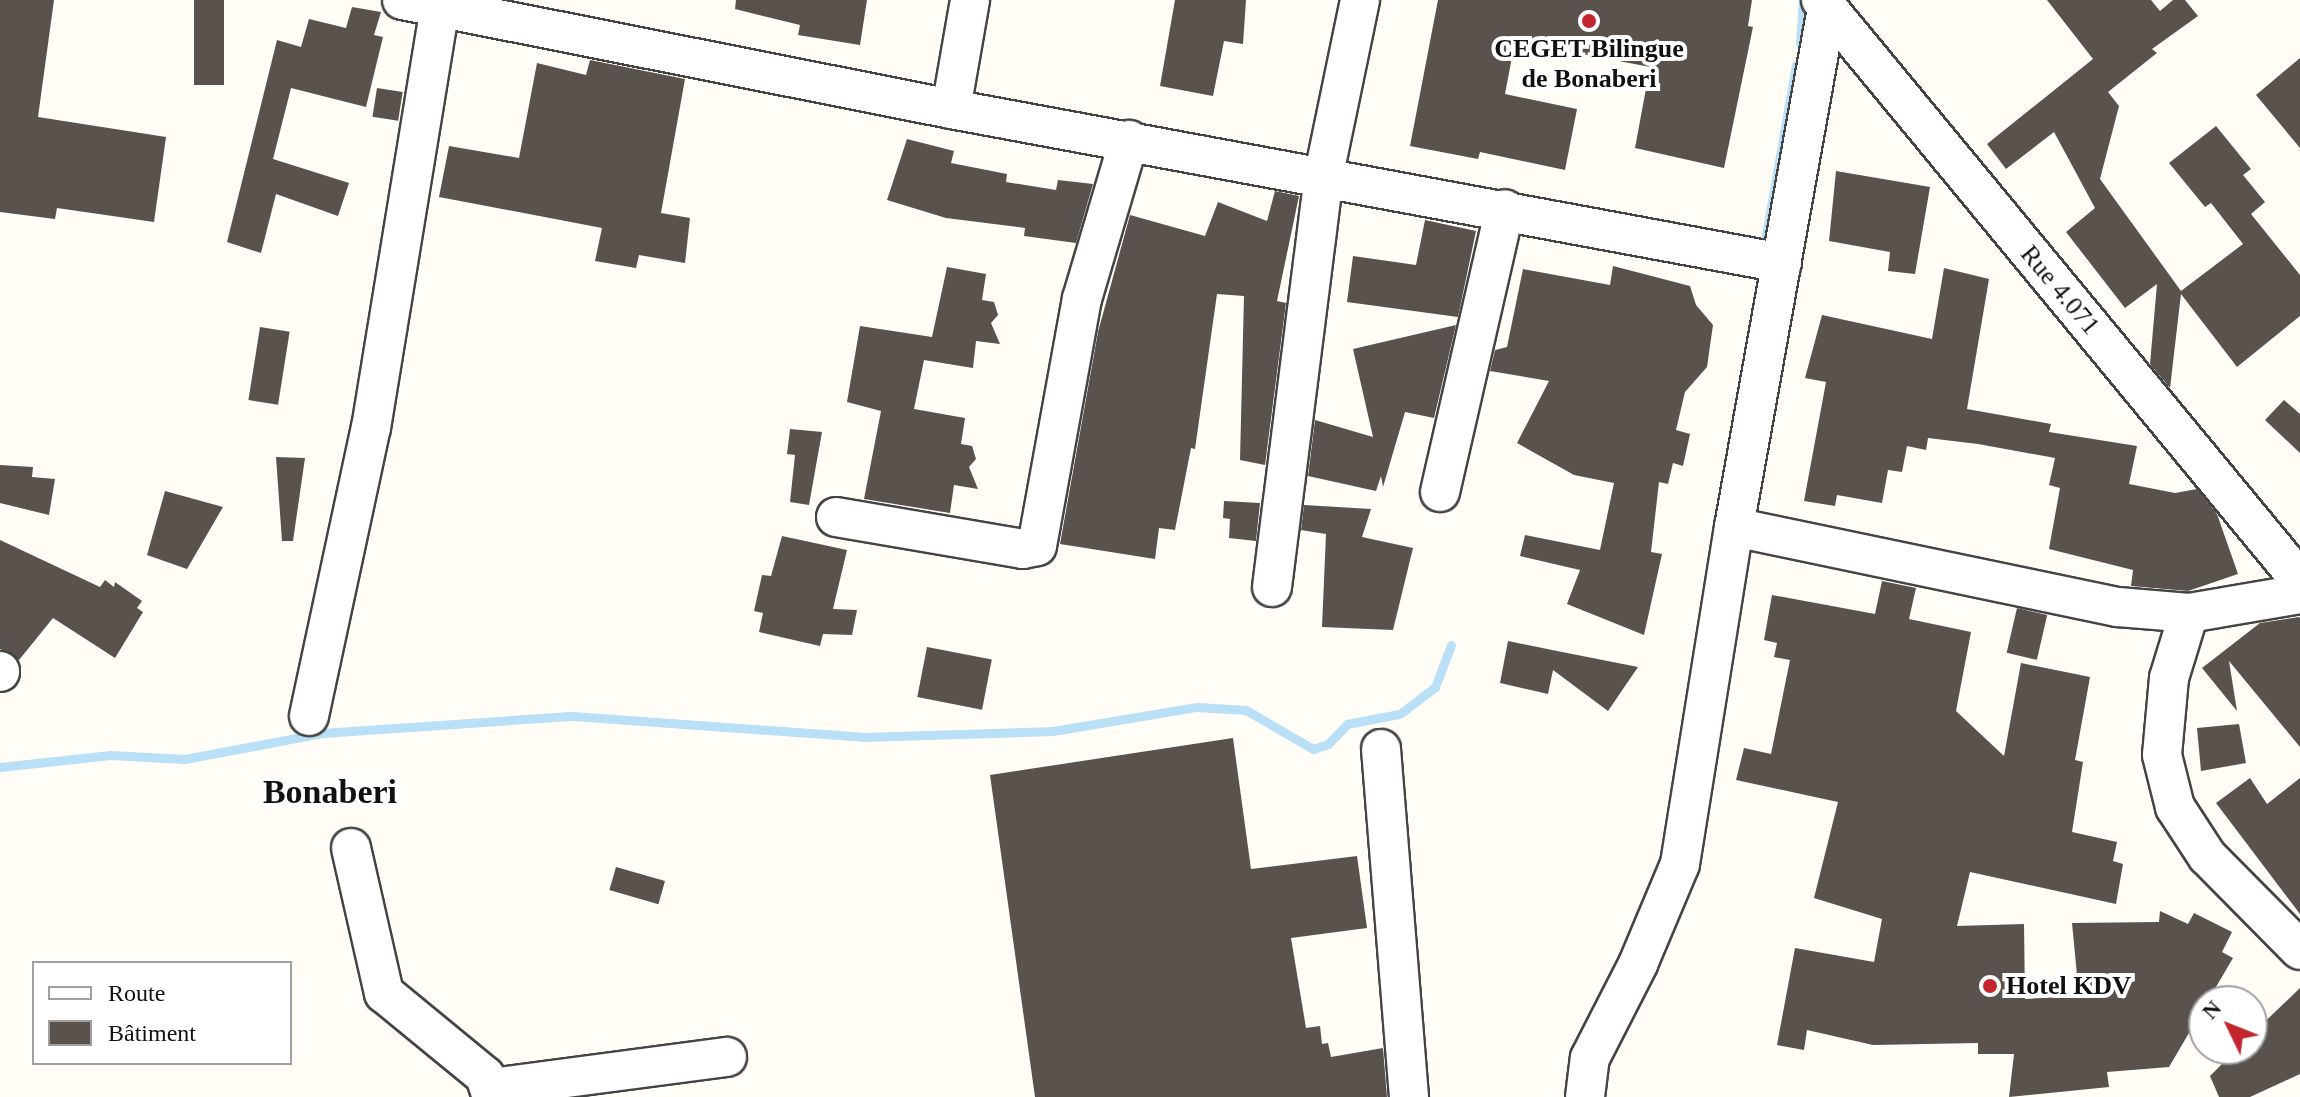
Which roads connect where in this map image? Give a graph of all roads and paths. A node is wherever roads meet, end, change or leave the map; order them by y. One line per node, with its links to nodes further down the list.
1 (402, 0): 4 (street)
2 (970, 0): 6 (street)
3 (1360, 0): 8 (street)
4 (441, 3): 6 (street); 18 (street)
5 (1824, 4): 10 (street); 14 (street, Rue 4.071)
6 (951, 109): 7 (street)
7 (1129, 140): 8 (street); 12 (street)
8 (1324, 174): 9 (street); 15 (street)
9 (1505, 209): 10 (street); 11 (street)
10 (1782, 263): 13 (street)
11 (1440, 492)
12 (836, 517)
13 (1734, 527): 17 (street); 25 (street)
14 (2300, 580)
15 (1272, 587)
16 (2300, 594): 17 (street)
17 (2189, 613): 21 (street)
18 (309, 716)
19 (1381, 749): 24 (street)
20 (351, 848): 23 (street)
21 (2300, 950)
22 (727, 1057): 23 (street)
23 (491, 1093)
24 (1409, 1097)
25 (1585, 1097)

